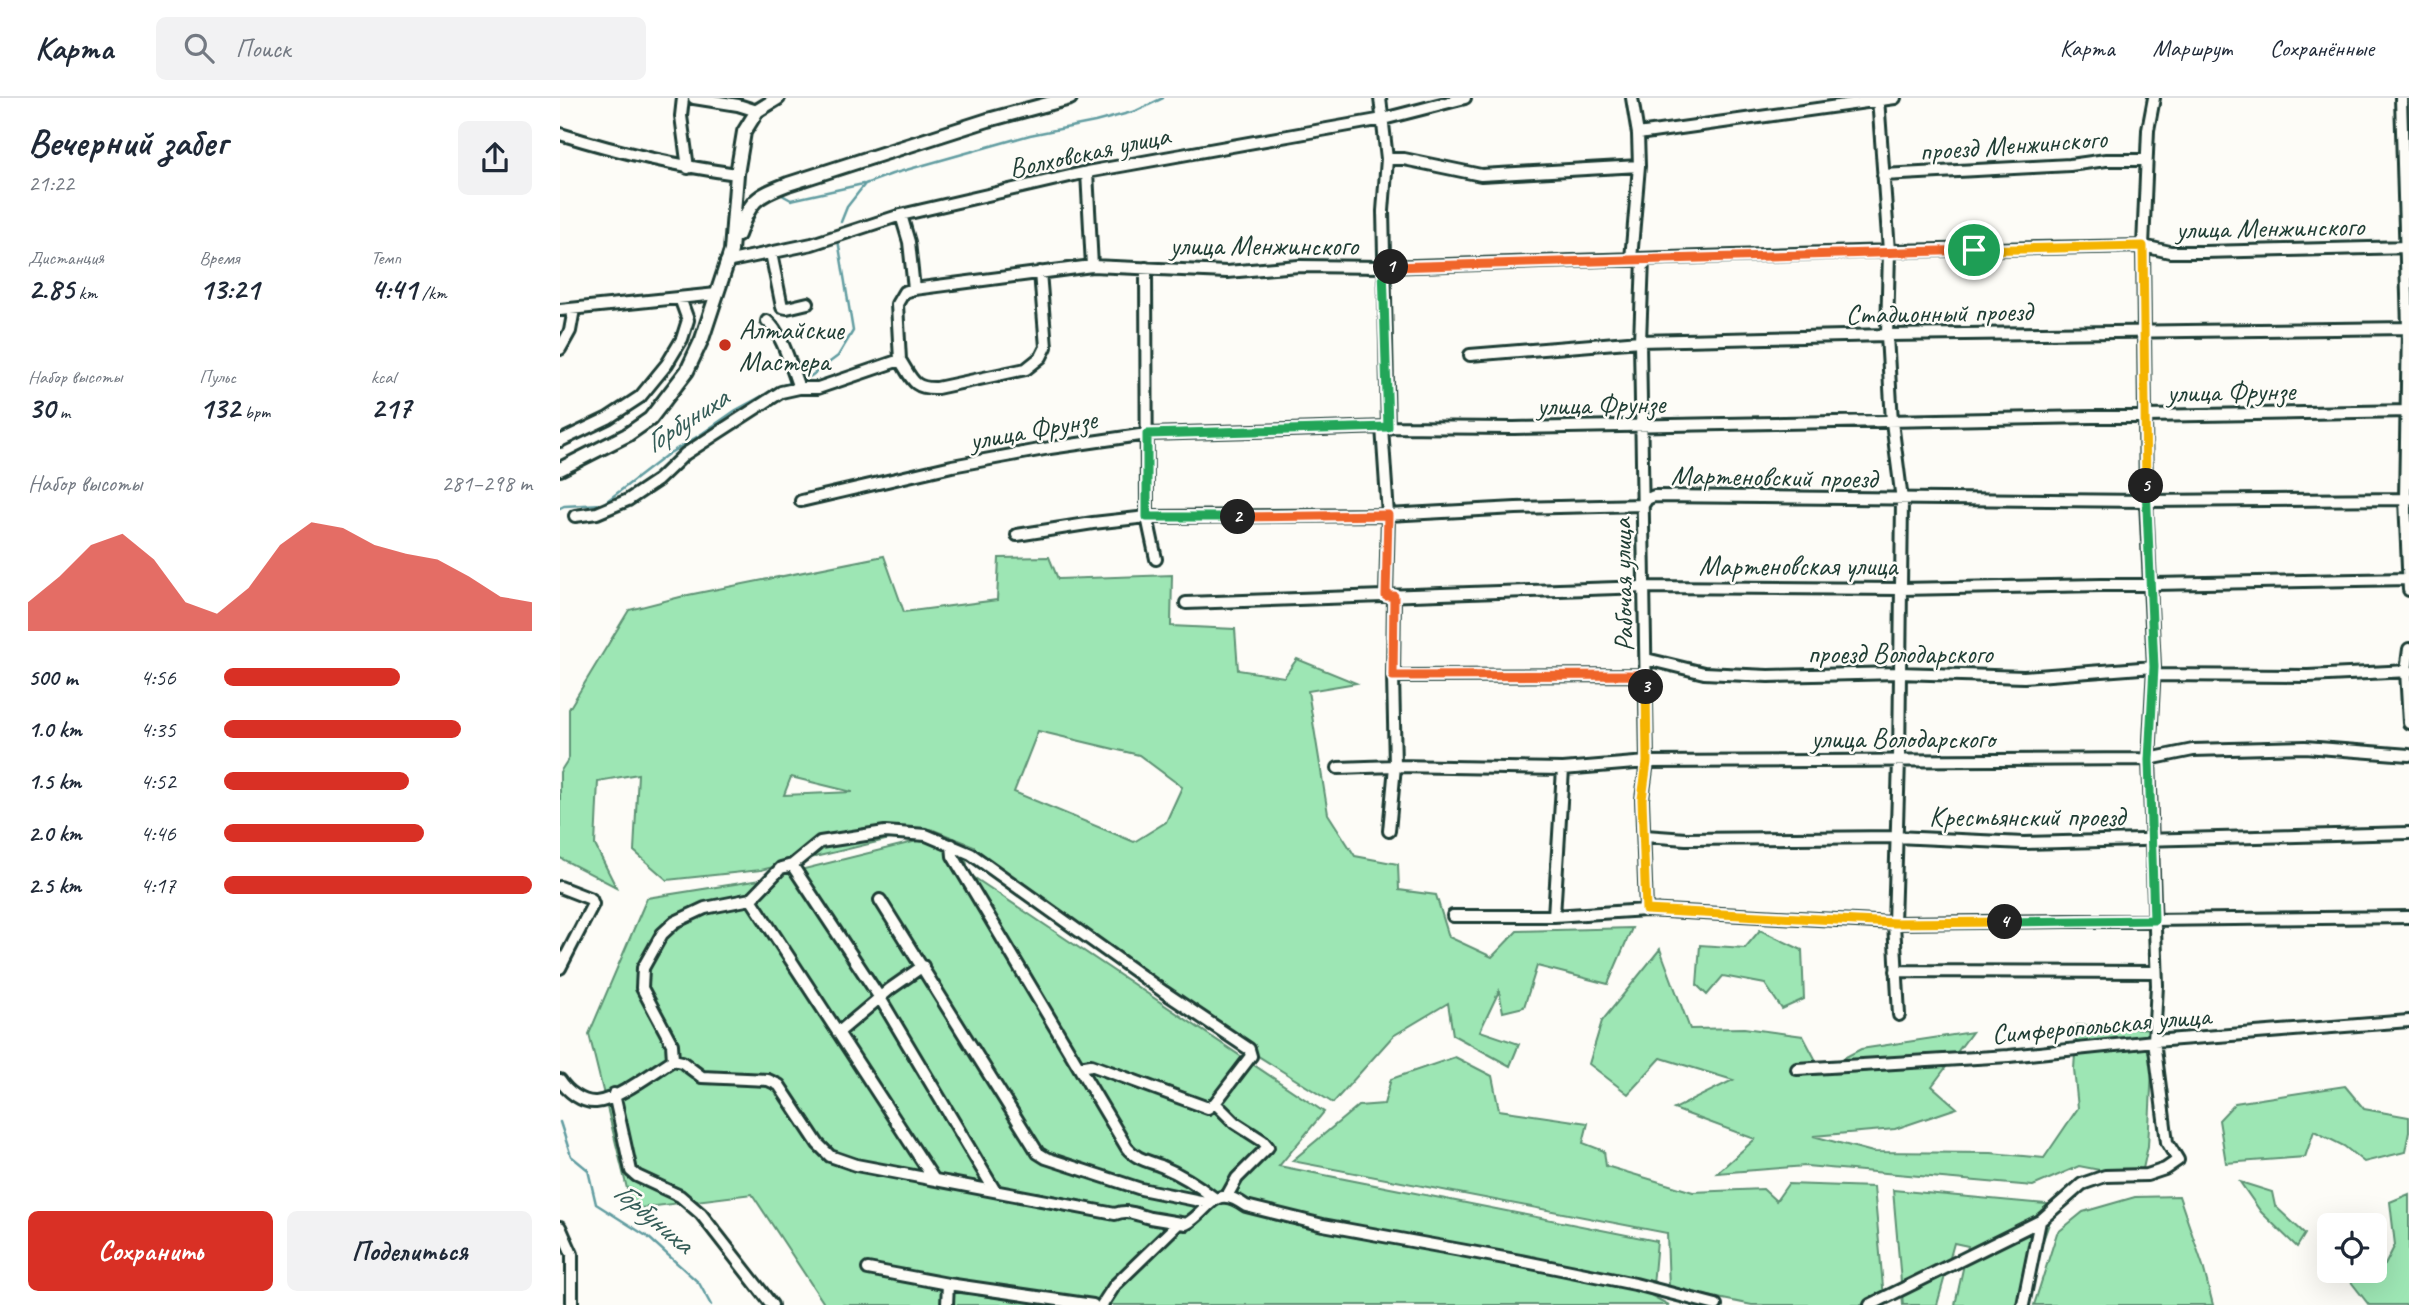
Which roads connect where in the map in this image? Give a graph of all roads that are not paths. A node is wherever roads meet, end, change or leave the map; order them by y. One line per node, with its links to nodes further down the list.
1 (683, 98): 19 (street)
2 (778, 98): 12 (main road)
3 (1070, 98): 28 (main road)
4 (1380, 98): 13 (street)
5 (1465, 98): 13 (street, Волховская улица)
6 (1632, 98): 15 (street, Рабочая улица)
7 (1895, 98): 11 (street)
8 (2154, 98): 17 (street)
9 (2401, 98): 25 (street)
10 (701, 99): 12 (street)
11 (1878, 99): 15 (street); 22 (street)
12 (757, 111): 21 (main road)
13 (1383, 119): 16 (street); 20 (street, Волховская улица)
14 (560, 134): 19 (street)
15 (1638, 134): 18 (street, Рабочая улица)
16 (1387, 159): 18 (street); 31 (street)
17 (2146, 160): 22 (street, проезд Менжинского); 24 (street)
18 (1639, 166): 29 (street, Рабочая улица)
19 (688, 168): 21 (street)
20 (1087, 173): 23 (street, Волховская улица); 30 (street)
21 (737, 174): 28 (main road)
22 (1883, 175): 26 (street)
23 (901, 215): 27 (street, Волховская улица); 34 (street)
24 (2143, 246): 25 (street, улица Менжинского); 26 (street, улица Менжинского); 42 (street)
25 (2407, 247): 41 (street)
26 (1889, 251): 29 (street, улица Менжинского); 43 (street)
27 (771, 253): 28 (street, Волховская улица); 37 (street)
28 (729, 257): 35 (main road)
29 (1637, 259): 31 (street, улица Менжинского); 44 (street, Рабочая улица)
30 (1092, 266): 32 (street, улица Менжинского); 33 (street, улица Менжинского)
31 (1383, 267): 32 (street, улица Менжинского); 53 (street)
32 (1146, 268): 54 (street)
33 (1040, 272): 34 (street, улица Менжинского); 47 (street)
34 (914, 289): 47 (street)
35 (717, 294): 36 (street); 56 (main road)
36 (680, 298): 38 (street); 55 (street)
37 (808, 303)
38 (575, 309): 39 (street); 45 (street)
39 (560, 310)
40 (768, 321): 48 (street)
41 (2408, 328): 42 (street, Стадионный проезд); 49 (street)
42 (2146, 331): 43 (street, Стадионный проезд); 50 (street)
43 (1886, 335): 44 (street, Стадионный проезд); 51 (street)
44 (1640, 341): 46 (street, Стадионный проезд); 52 (street, Рабочая улица)
45 (560, 349)
46 (1470, 355)
47 (900, 360): 48 (street)
48 (799, 388): 63 (street)
49 (2407, 411): 50 (street, улица Фрунзе); 57 (street)
50 (2146, 416): 51 (street, улица Фрунзе); 60 (street)
51 (1892, 422): 52 (street, улица Фрунзе); 58 (street)
52 (1641, 425): 53 (street, улица Фрунзе); 61 (street, Рабочая улица)
53 (1385, 427): 54 (street, улица Фрунзе); 62 (street)
54 (1147, 434): 59 (street, улица Фрунзе); 64 (street)
55 (560, 441)
56 (560, 469)
57 (2407, 499): 60 (street, Мартеновский проезд); 67 (street)
58 (1902, 500): 60 (street, Мартеновский проезд); 61 (street, Мартеновский проезд); 70 (street)
59 (801, 501)
60 (2146, 501): 68 (street)
61 (1643, 505): 62 (street, Мартеновский проезд); 69 (street, Рабочая улица)
62 (1388, 515): 64 (street, Мартеновский проезд); 72 (street)
63 (575, 516)
64 (1147, 517): 65 (street, Мартеновский проезд); 66 (street)
65 (1017, 535)
66 (1156, 559)
67 (2409, 579): 68 (street, Мартеновская улица); 71 (street)
68 (2152, 585): 70 (street, Мартеновская улица); 76 (street)
69 (1645, 587): 70 (street, Мартеновская улица); 72 (street, Мартеновская улица); 75 (street, Рабочая улица)
70 (1901, 589): 78 (street)
71 (2409, 590)
72 (1390, 596): 73 (street, Мартеновская улица); 80 (street)
73 (1186, 603)
74 (2409, 649): 77 (street)
75 (1646, 659): 78 (street, проезд Володарского); 79 (street, Рабочая улица)
76 (2154, 671): 77 (street, проезд Володарского); 78 (street, проезд Володарского); 84 (street)
77 (2407, 671): 81 (street)
78 (1899, 673): 83 (street)
79 (1646, 675): 80 (street); 85 (street, Рабочая улица)
80 (1393, 676): 86 (street)
81 (2409, 723)
82 (2409, 755): 84 (street, улица Володарского)
83 (1899, 760): 84 (street, улица Володарского); 85 (street, улица Володарского); 92 (street)
84 (2149, 760): 93 (street)
85 (1647, 762): 88 (street, улица Володарского); 91 (street, Рабочая улица)
86 (1395, 765): 87 (street, улица Володарского); 88 (street, улица Володарского); 89 (street)
87 (1338, 768)
88 (1563, 769): 101 (street)
89 (1389, 831)
90 (2409, 833): 93 (street, Крестьянский проезд)
91 (1645, 836): 92 (street, Крестьянский проезд); 99 (street, Рабочая улица)
92 (1896, 837): 93 (street, Крестьянский проезд); 104 (street)
93 (2152, 839): 103 (street)
94 (952, 845): 95 (street); 115 (street); 119 (street)
95 (792, 865): 97 (street); 109 (street)
96 (560, 887): 106 (street)
97 (751, 899): 112 (street); 114 (street)
98 (880, 900): 105 (street)
99 (1646, 910): 101 (street); 104 (street)
100 (1453, 916): 101 (street)
101 (1554, 916)
102 (2409, 917): 103 (street)
103 (2154, 920): 104 (street); 108 (street)
104 (1895, 923): 107 (street)
105 (923, 966): 109 (street); 123 (street)
106 (560, 968)
107 (1896, 971): 108 (street); 110 (street)
108 (2156, 972): 113 (street)
109 (880, 998): 112 (street); 121 (street)
110 (1899, 1015)
111 (2409, 1021): 113 (street, Симферопольская улица)
112 (839, 1032): 120 (street)
113 (2154, 1041): 116 (street, Симферопольская улица); 124 (street)
114 (673, 1060): 118 (street); 120 (street)
115 (1079, 1068): 119 (street); 123 (street)
116 (1797, 1069)
117 (560, 1080): 118 (street)
118 (614, 1094): 131 (street)
119 (1215, 1103): 122 (street)
120 (933, 1178): 121 (street)
121 (995, 1191): 125 (street)
122 (1227, 1196): 123 (street); 135 (street)
123 (1212, 1200): 125 (street)
124 (2039, 1221): 129 (street); 136 (street)
125 (1179, 1223): 134 (street)
126 (560, 1227): 130 (street)
127 (867, 1269): 128 (street)
128 (948, 1284): 132 (street); 133 (street)
129 (1874, 1304)
130 (572, 1305)
131 (772, 1305)
132 (947, 1305)
133 (1093, 1305)
134 (1102, 1305)
135 (1716, 1305)
136 (2023, 1305)

